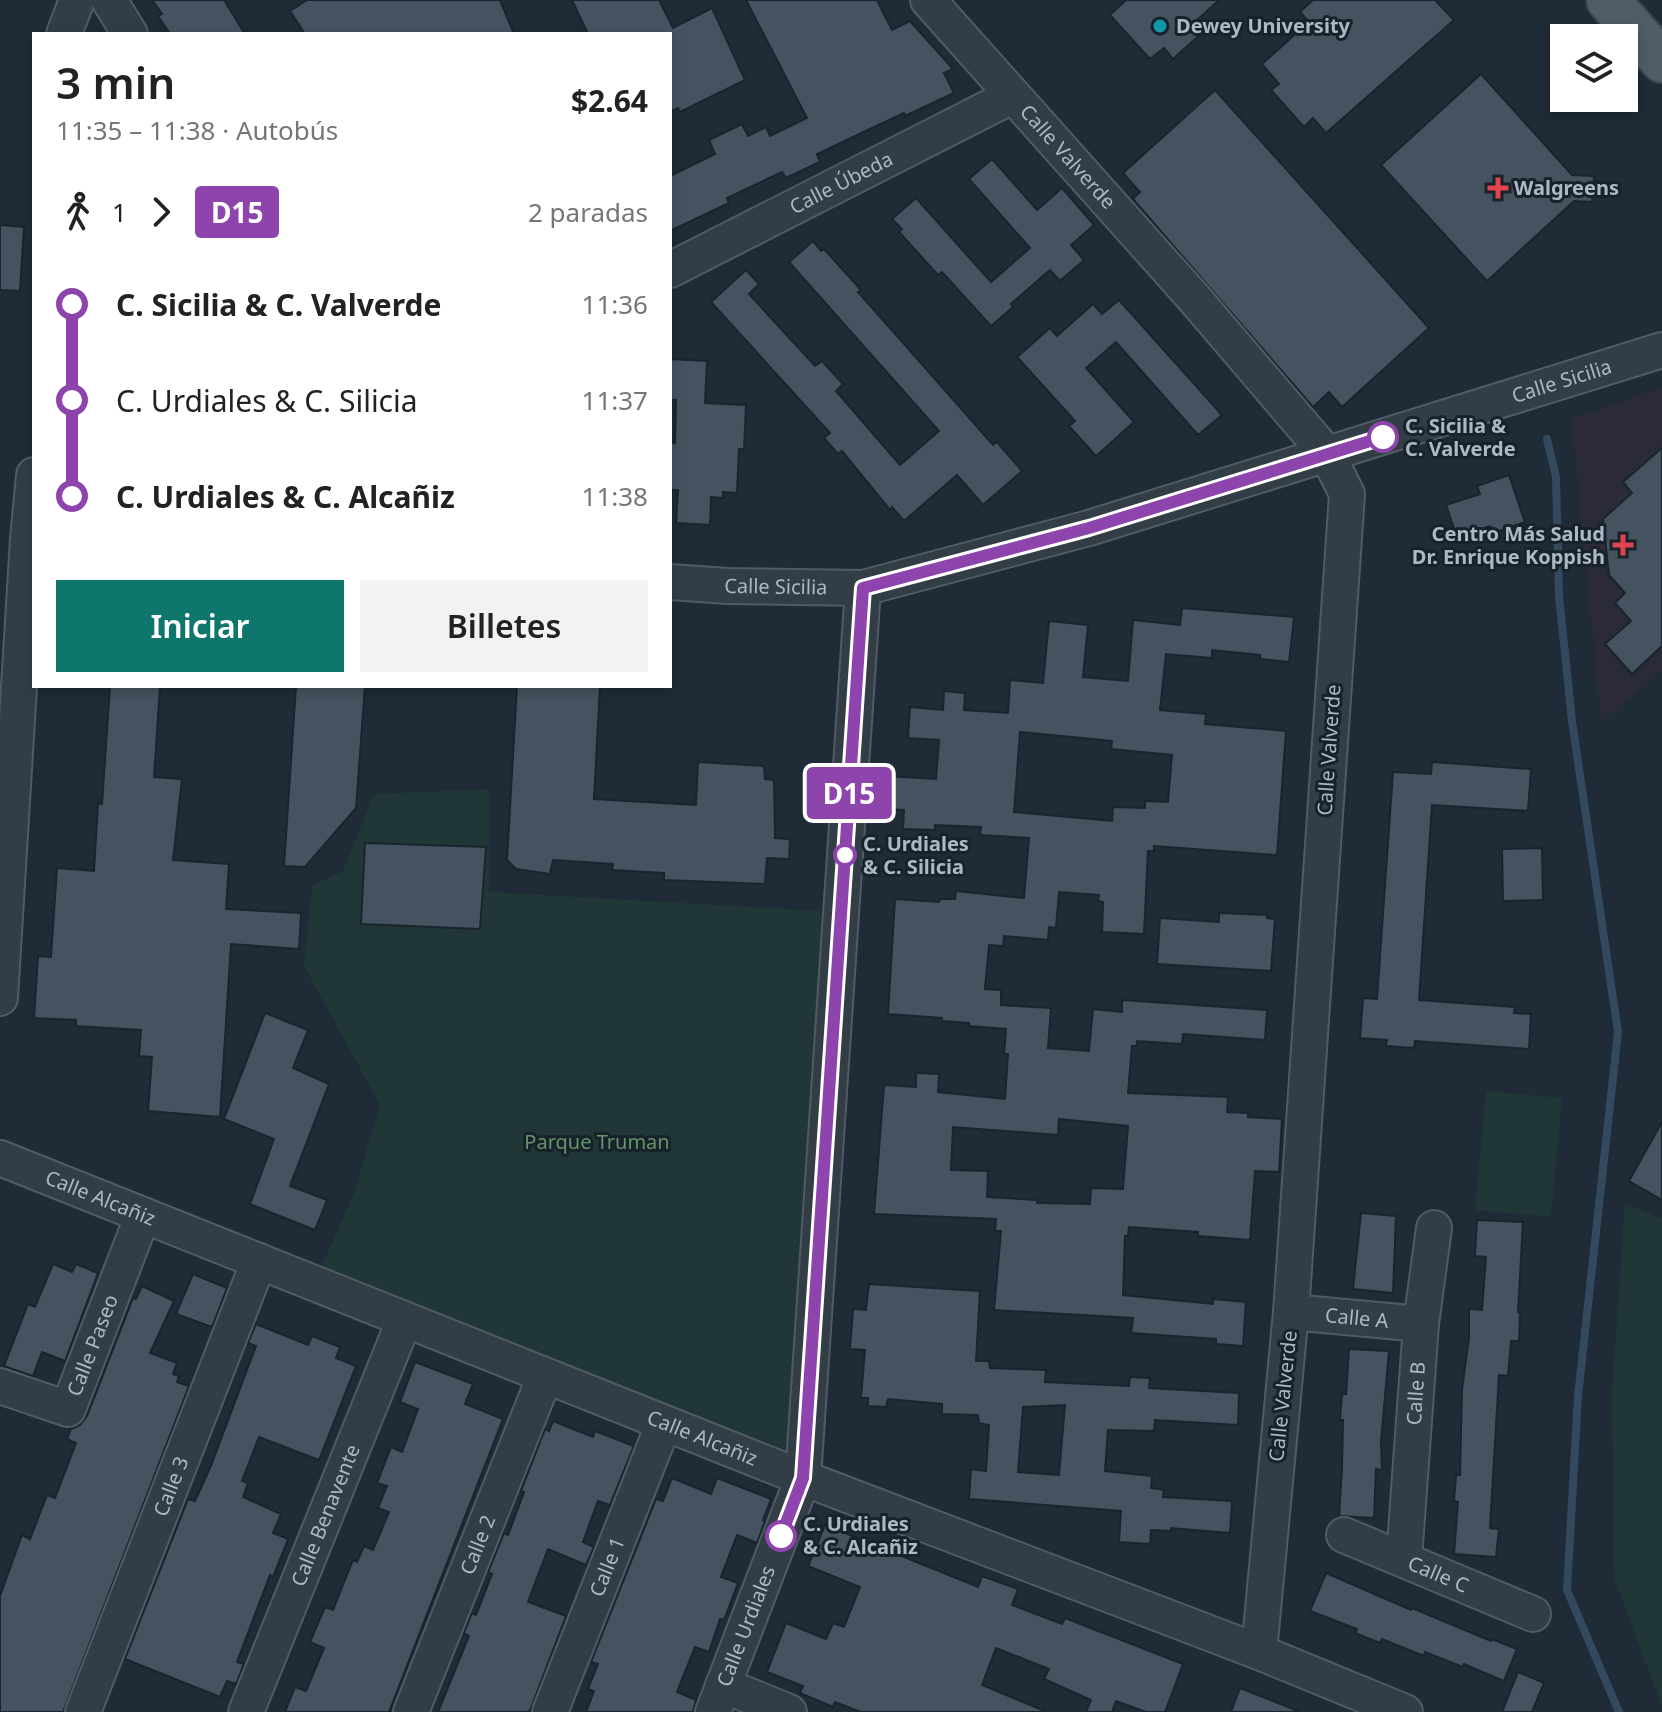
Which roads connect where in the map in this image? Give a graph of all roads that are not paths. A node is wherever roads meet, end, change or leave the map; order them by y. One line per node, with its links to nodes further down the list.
1 (77, 0): 5 (street)
2 (109, 0): 6 (street)
3 (928, 0): 8 (street, Calle Valverde)
4 (1608, 0): 7 (main road)
5 (65, 32)
6 (129, 32)
7 (1662, 61)
8 (1012, 96): 9 (street, Calle Úbeda); 11 (street, Calle Valverde)
9 (672, 269)
10 (1662, 350): 11 (street, Calle Sicilia)
11 (1327, 454): 15 (street, Calle Sicilia); 21 (street, Calle Valverde)
12 (32, 485): 13 (street)
13 (21, 539): 16 (street)
14 (672, 582): 15 (street, Calle Sicilia)
15 (863, 588): 27 (street, Calle Urdiales)
16 (0, 998)
17 (0, 1158): 18 (street, Calle Alcañiz)
18 (143, 1215): 20 (street, Calle Alcañiz); 25 (street, Calle Paseo)
19 (1434, 1228): 23 (street, Calle B)
20 (259, 1261): 22 (street, Calle Alcañiz); 33 (street, Calle 3)
21 (1291, 1312): 23 (street, Calle A); 31 (street, Calle Valverde)
22 (404, 1321): 24 (street, Calle Alcañiz); 34 (street, Calle Benavente)
23 (1421, 1324): 29 (street, Calle B)
24 (545, 1376): 26 (street, Calle Alcañiz); 35 (street, Calle 2)
25 (0, 1386)
26 (664, 1423): 27 (street, Calle Alcañiz); 36 (street, Calle 1)
27 (803, 1478): 31 (street, Calle Alcañiz); 32 (street, Calle Urdiales)
28 (1344, 1535): 29 (street, Calle C)
29 (1404, 1559): 30 (street, Calle C)
30 (1533, 1614)
31 (1259, 1652): 38 (street, Calle Alcañiz)
32 (718, 1699): 37 (street)
33 (83, 1712)
34 (246, 1712)
35 (411, 1712)
36 (550, 1712)
37 (789, 1712)
38 (1405, 1712)

